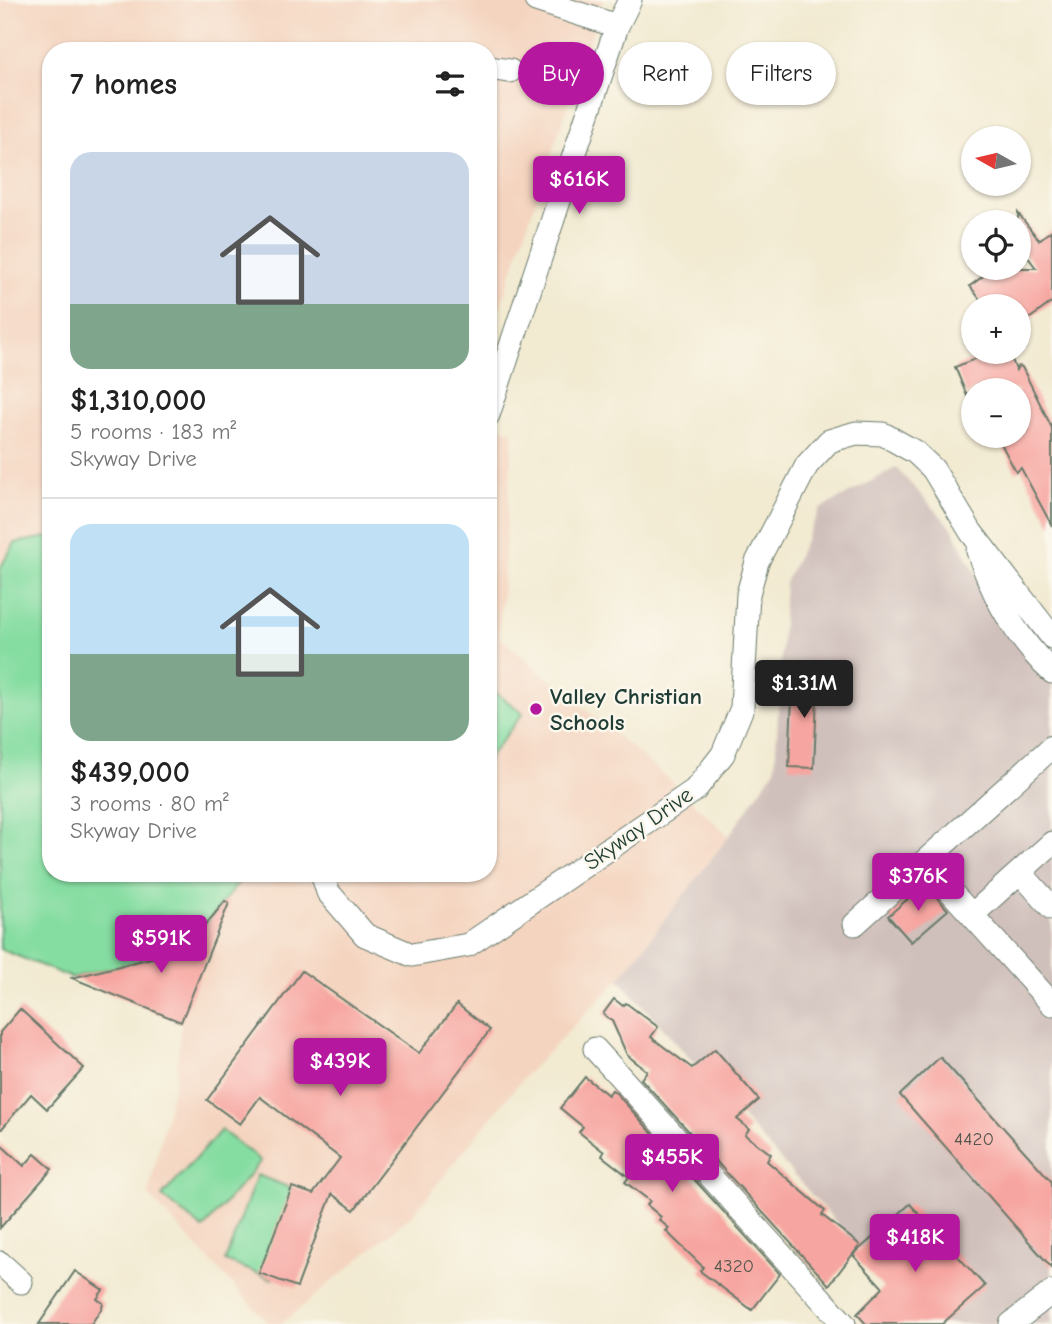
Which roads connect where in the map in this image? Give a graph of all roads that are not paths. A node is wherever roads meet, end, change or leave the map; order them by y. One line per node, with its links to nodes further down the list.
1 (536, 0): 3 (street)
2 (630, 0): 3 (street)
3 (617, 26): 4 (street)
4 (497, 388)
5 (971, 531): 6 (street, Skyway Drive); 7 (street, Skyway Drive); 12 (street, Skyway Drive)
6 (1052, 637)
7 (1052, 672)
8 (1052, 747): 10 (street)
9 (1052, 843): 11 (street)
10 (925, 862): 14 (street); 15 (street)
11 (1020, 872): 13 (street); 14 (street)
12 (325, 882)
13 (1052, 908)
14 (972, 915): 16 (street)
15 (855, 924)
16 (1052, 1004)
17 (595, 1049): 22 (street)
18 (0, 1263): 19 (street)
19 (21, 1282)
20 (1052, 1292): 21 (street)
21 (1036, 1316): 23 (street)
22 (844, 1324)
23 (1011, 1324)

